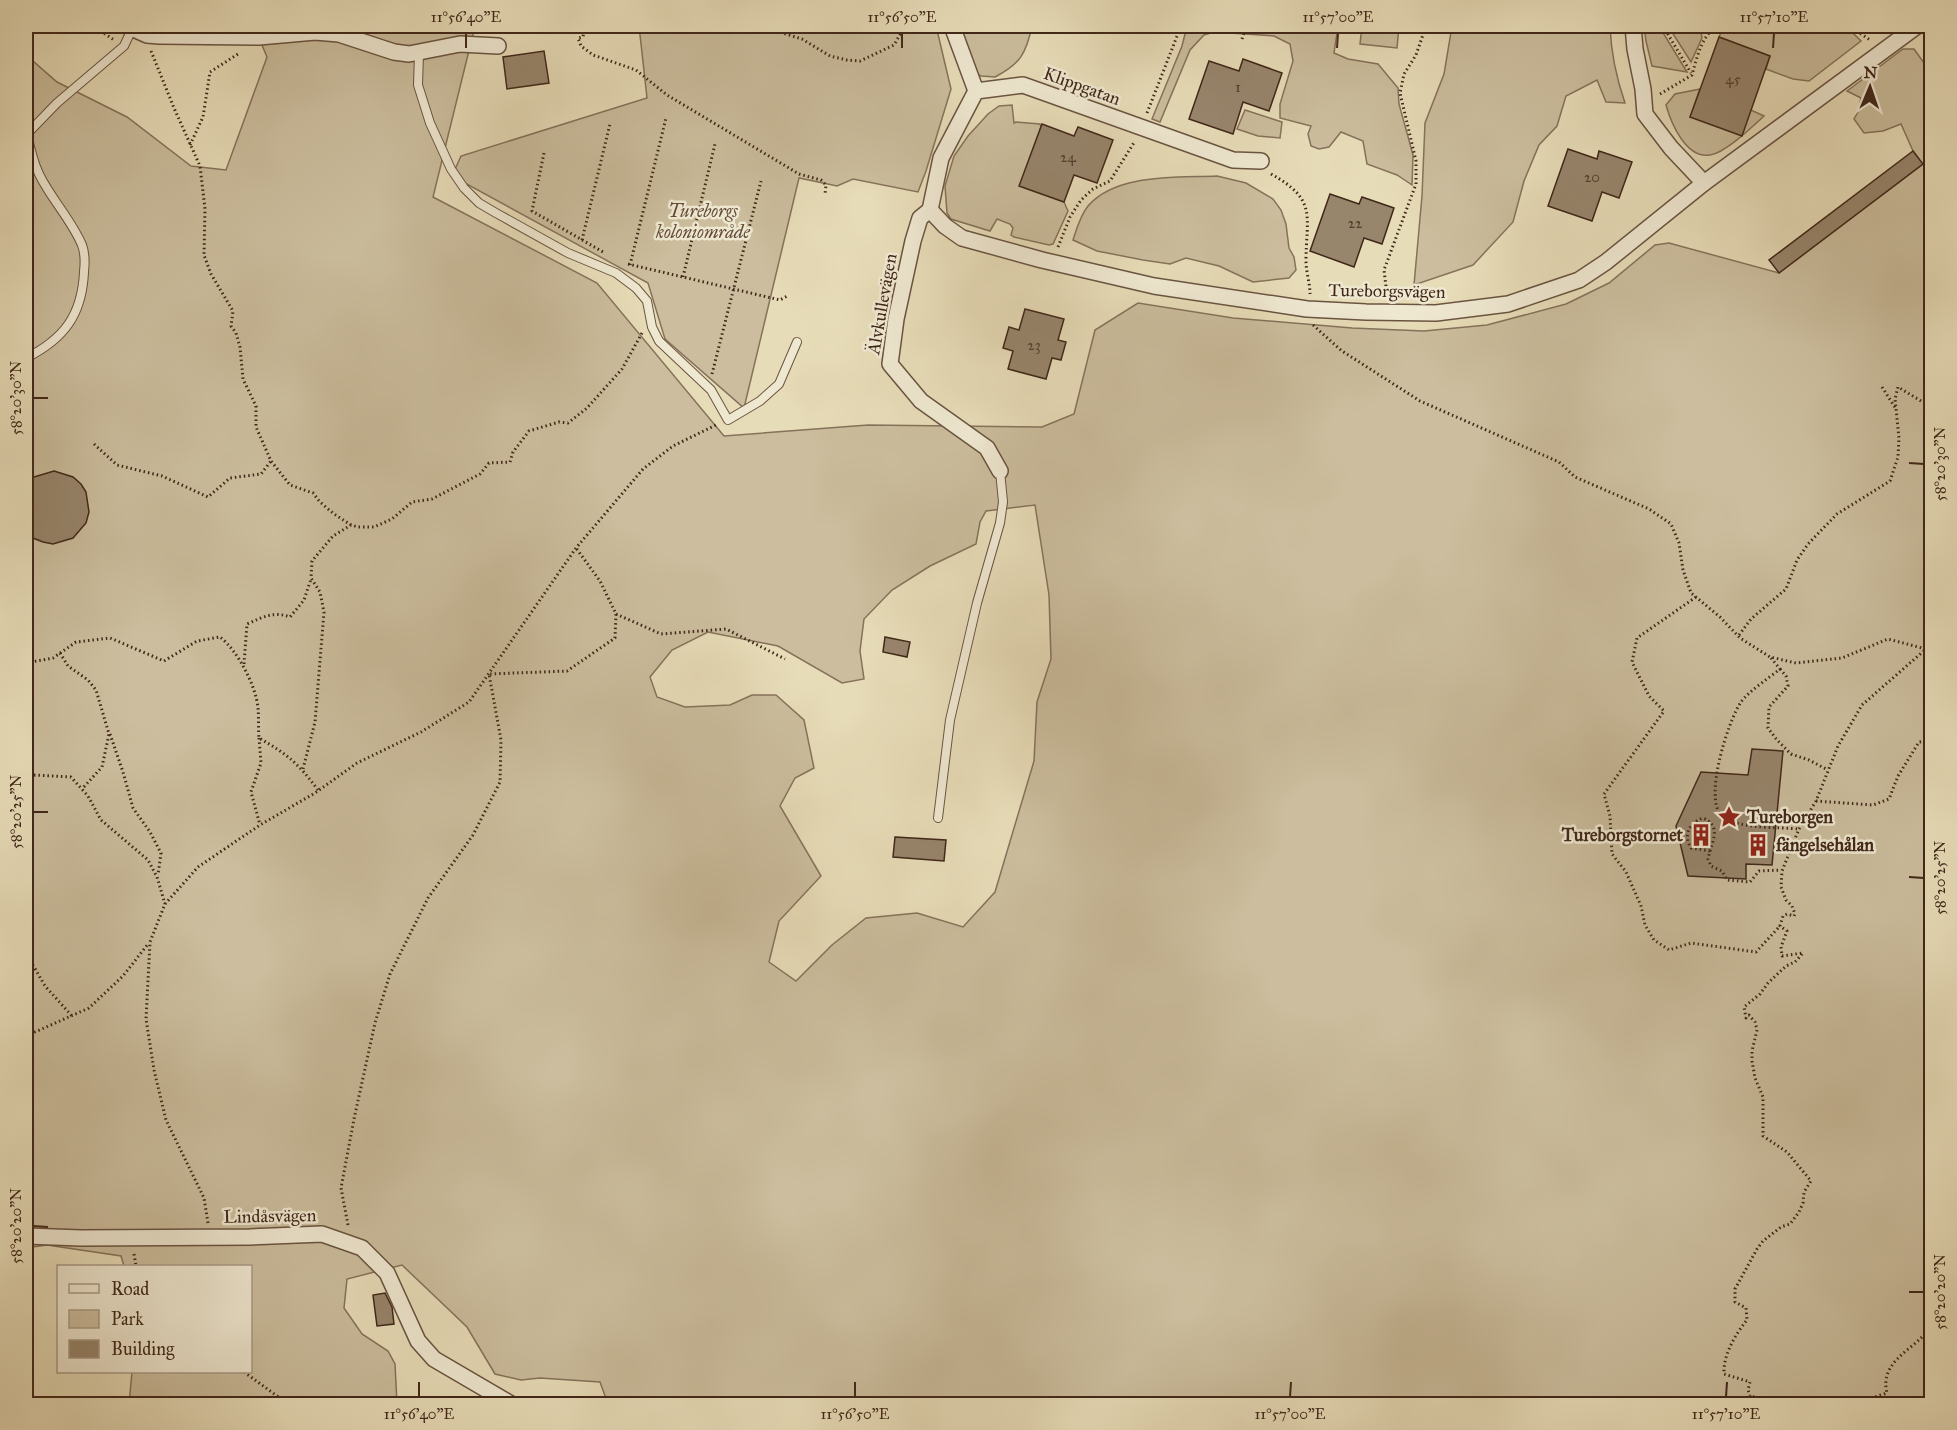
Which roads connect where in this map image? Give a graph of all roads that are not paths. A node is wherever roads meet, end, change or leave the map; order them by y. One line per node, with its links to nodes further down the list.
1 (952, 26): 7 (street)
2 (1633, 26): 9 (street)
3 (1917, 26): 9 (street, Tureborgsvägen)
4 (130, 27): 6 (street); 12 (lane)
5 (498, 46): 6 (street)
6 (419, 54): 11 (lane)
7 (976, 91): 8 (street, Klippgatan); 10 (street)
8 (1263, 166)
9 (1704, 183): 10 (street, Tureborgsvägen)
10 (930, 210): 13 (street, Älvkullevägen)
11 (797, 342)
12 (26, 358)
13 (1000, 471): 14 (lane)
14 (938, 818)
15 (26, 1236): 16 (street, Lindåsvägen)
16 (512, 1404)

